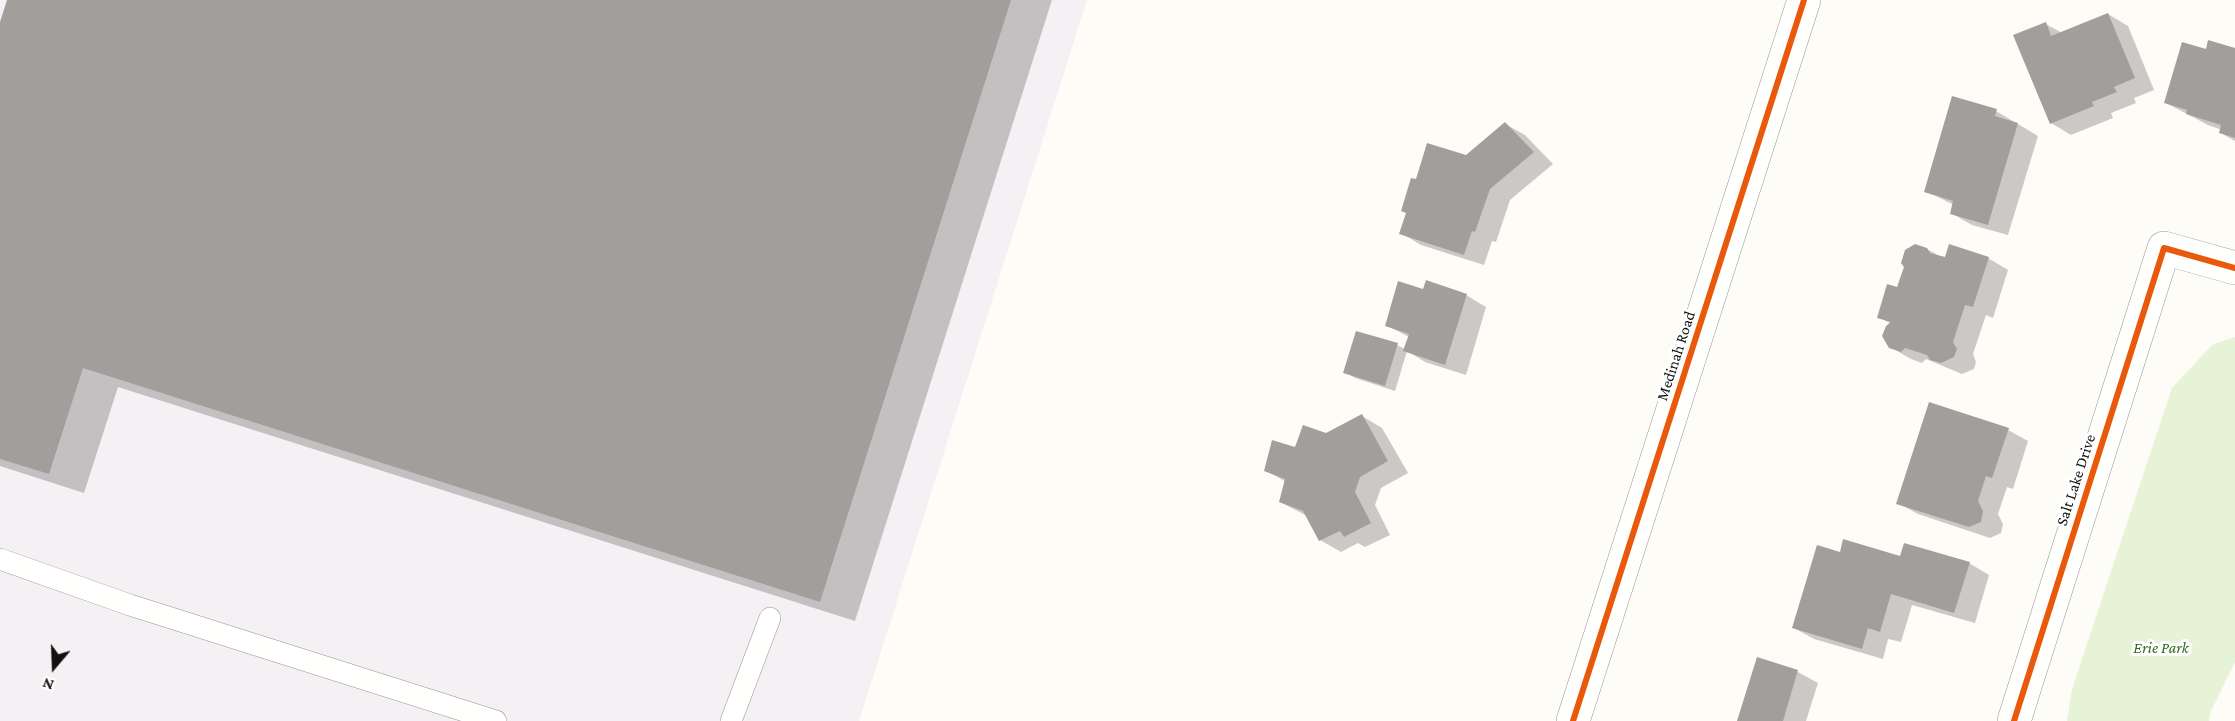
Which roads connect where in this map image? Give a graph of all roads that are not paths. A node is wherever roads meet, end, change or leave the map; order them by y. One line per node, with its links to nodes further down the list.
1 (1804, 0): 7 (street, Medinah Road)
2 (2235, 268): 8 (street, Salt Lake Drive)
3 (0, 559): 5 (lane)
4 (770, 618): 6 (lane)
5 (496, 721)
6 (731, 721)
7 (1574, 721)
8 (2014, 721)

